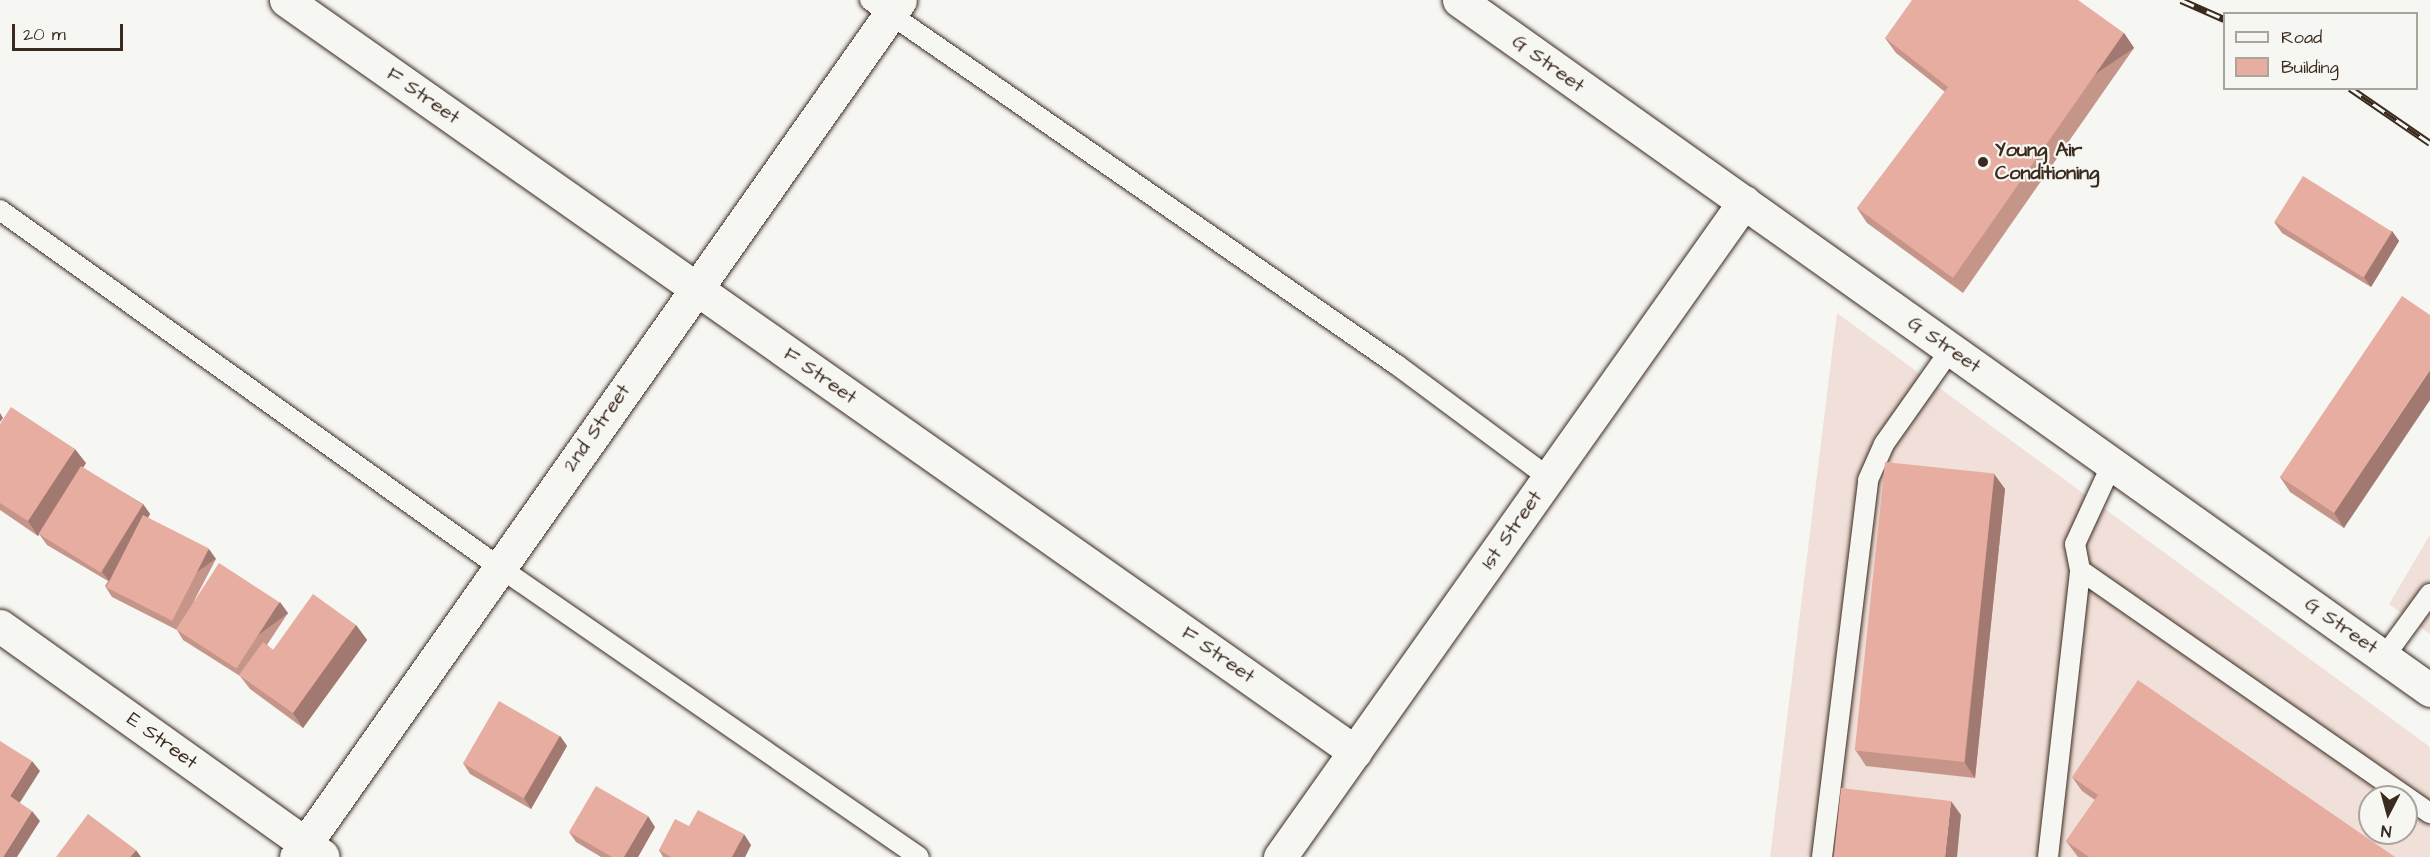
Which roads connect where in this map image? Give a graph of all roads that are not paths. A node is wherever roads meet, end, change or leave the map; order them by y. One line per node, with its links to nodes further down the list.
1 (286, 0): 6 (street, F Street)
2 (1459, 0): 4 (street, G Street)
3 (886, 5): 6 (street, 2nd Street); 9 (lane)
4 (1744, 202): 7 (street, G Street); 9 (street, 1st Street)
5 (0, 210): 10 (lane)
6 (694, 288): 10 (street, 2nd Street); 16 (street, F Street)
7 (1951, 349): 8 (street, G Street); 21 (lane)
8 (2112, 464): 11 (lane); 14 (street, G Street)
9 (1549, 478): 16 (street, 1st Street)
10 (499, 567): 18 (street, 2nd Street); 19 (lane)
11 (2080, 570): 17 (lane); 22 (lane)
12 (2430, 594): 14 (lane)
13 (0, 626): 18 (street, E Street)
14 (2384, 657): 15 (street, G Street)
15 (2430, 690)
16 (1355, 752): 20 (street, 1st Street)
17 (2430, 813)
18 (308, 853)
19 (919, 857)
20 (1280, 857)
21 (1822, 857)
22 (2048, 857)

